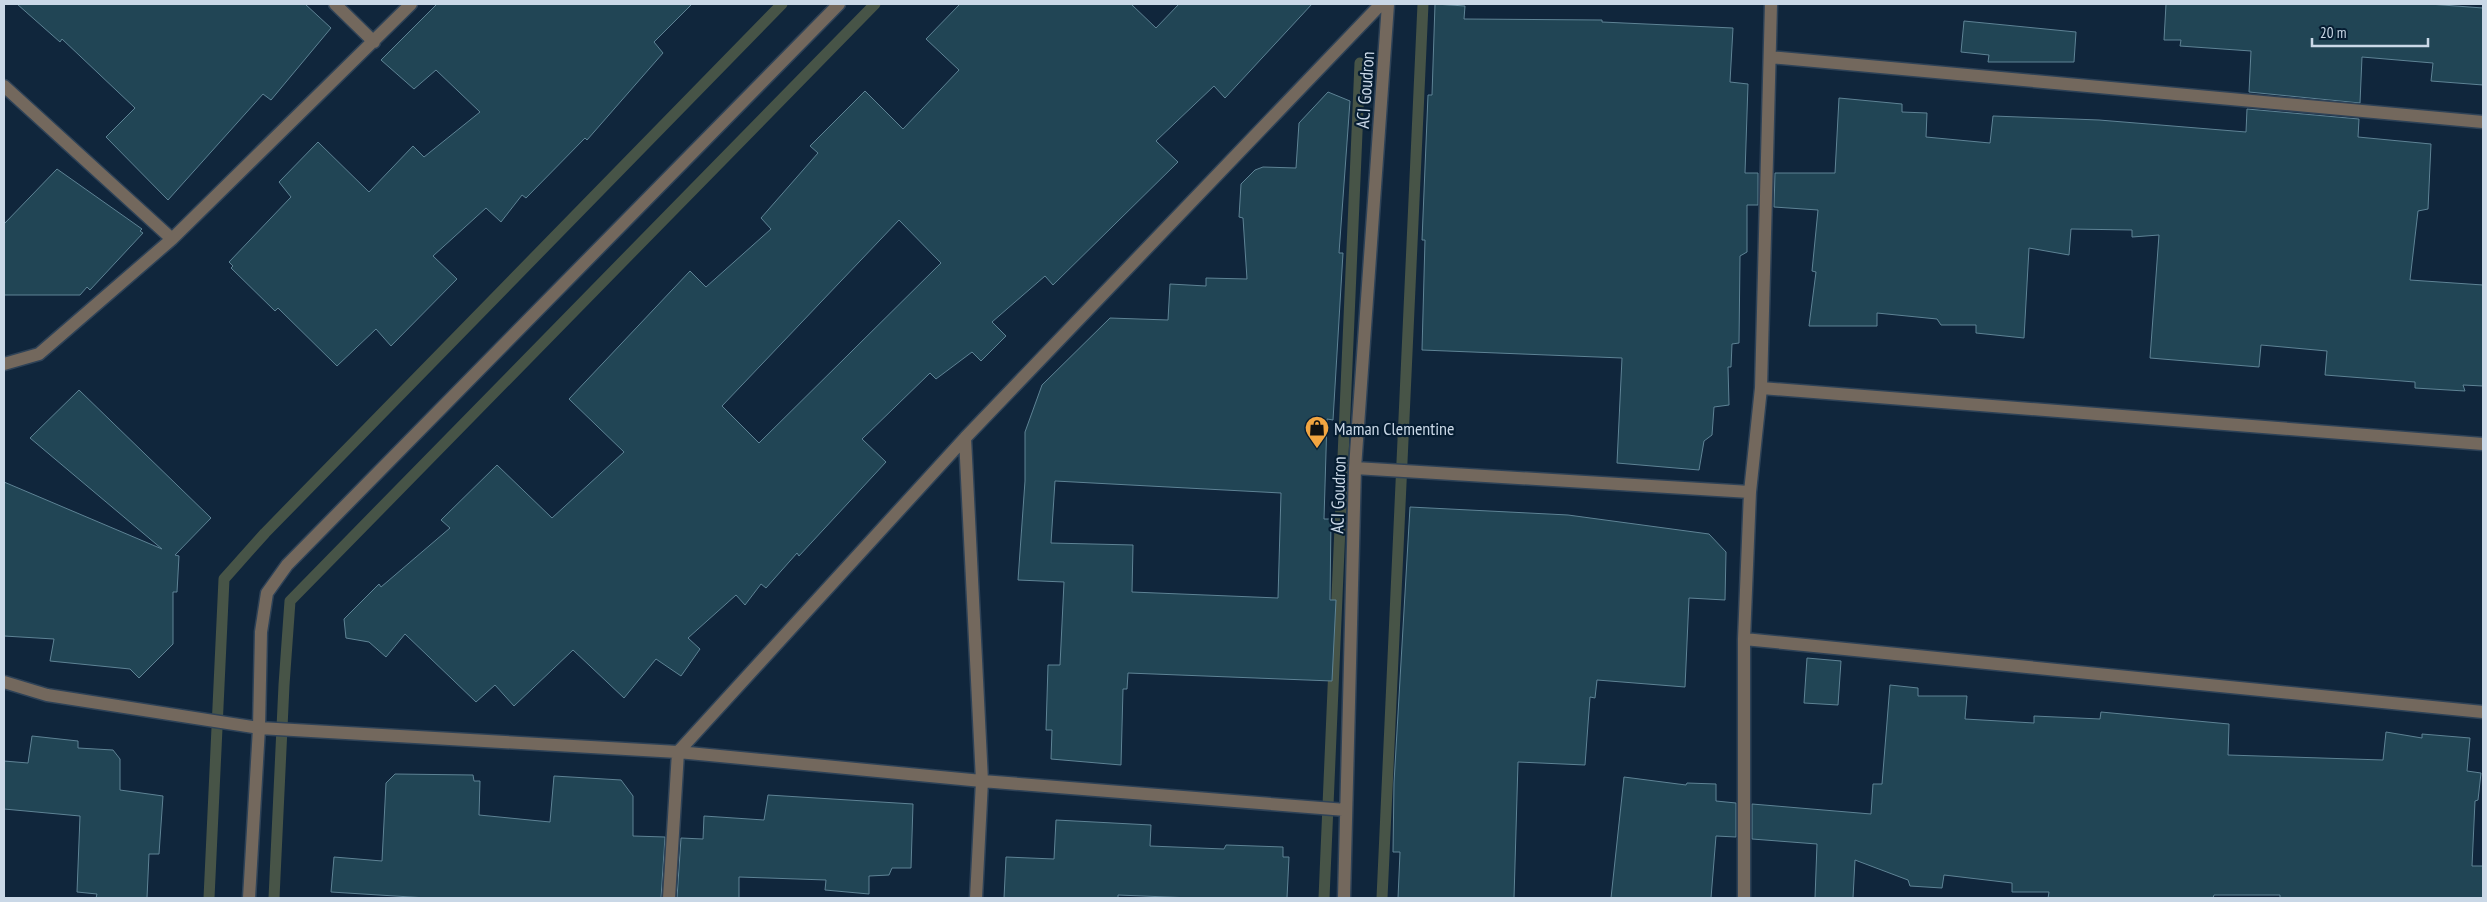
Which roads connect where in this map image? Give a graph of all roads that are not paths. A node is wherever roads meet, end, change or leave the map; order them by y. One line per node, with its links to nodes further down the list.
1 (335, 4): 7 (street)
2 (411, 4): 7 (street)
3 (839, 4): 21 (street)
4 (1382, 4): 14 (street)
5 (1388, 4): 16 (street, ACI Goudron)
6 (1771, 4): 8 (street)
7 (374, 42): 11 (street)
8 (1770, 57): 10 (street); 13 (street)
9 (4, 86): 11 (street)
10 (2483, 122)
11 (172, 239): 12 (street)
12 (4, 364)
13 (1761, 388): 15 (street); 17 (street)
14 (965, 438): 22 (street); 23 (street)
15 (2483, 444)
16 (1355, 468): 17 (street); 24 (street, ACI Goudron)
17 (1750, 492): 18 (street)
18 (1744, 640): 20 (street); 29 (street)
19 (4, 682): 21 (street)
20 (2483, 712)
21 (259, 728): 22 (street); 25 (street)
22 (678, 752): 23 (street); 26 (street)
23 (982, 781): 24 (street); 27 (street)
24 (1346, 810): 28 (street, ACI Goudron)
25 (249, 898)
26 (669, 898)
27 (976, 898)
28 (1344, 898)
29 (1744, 898)

